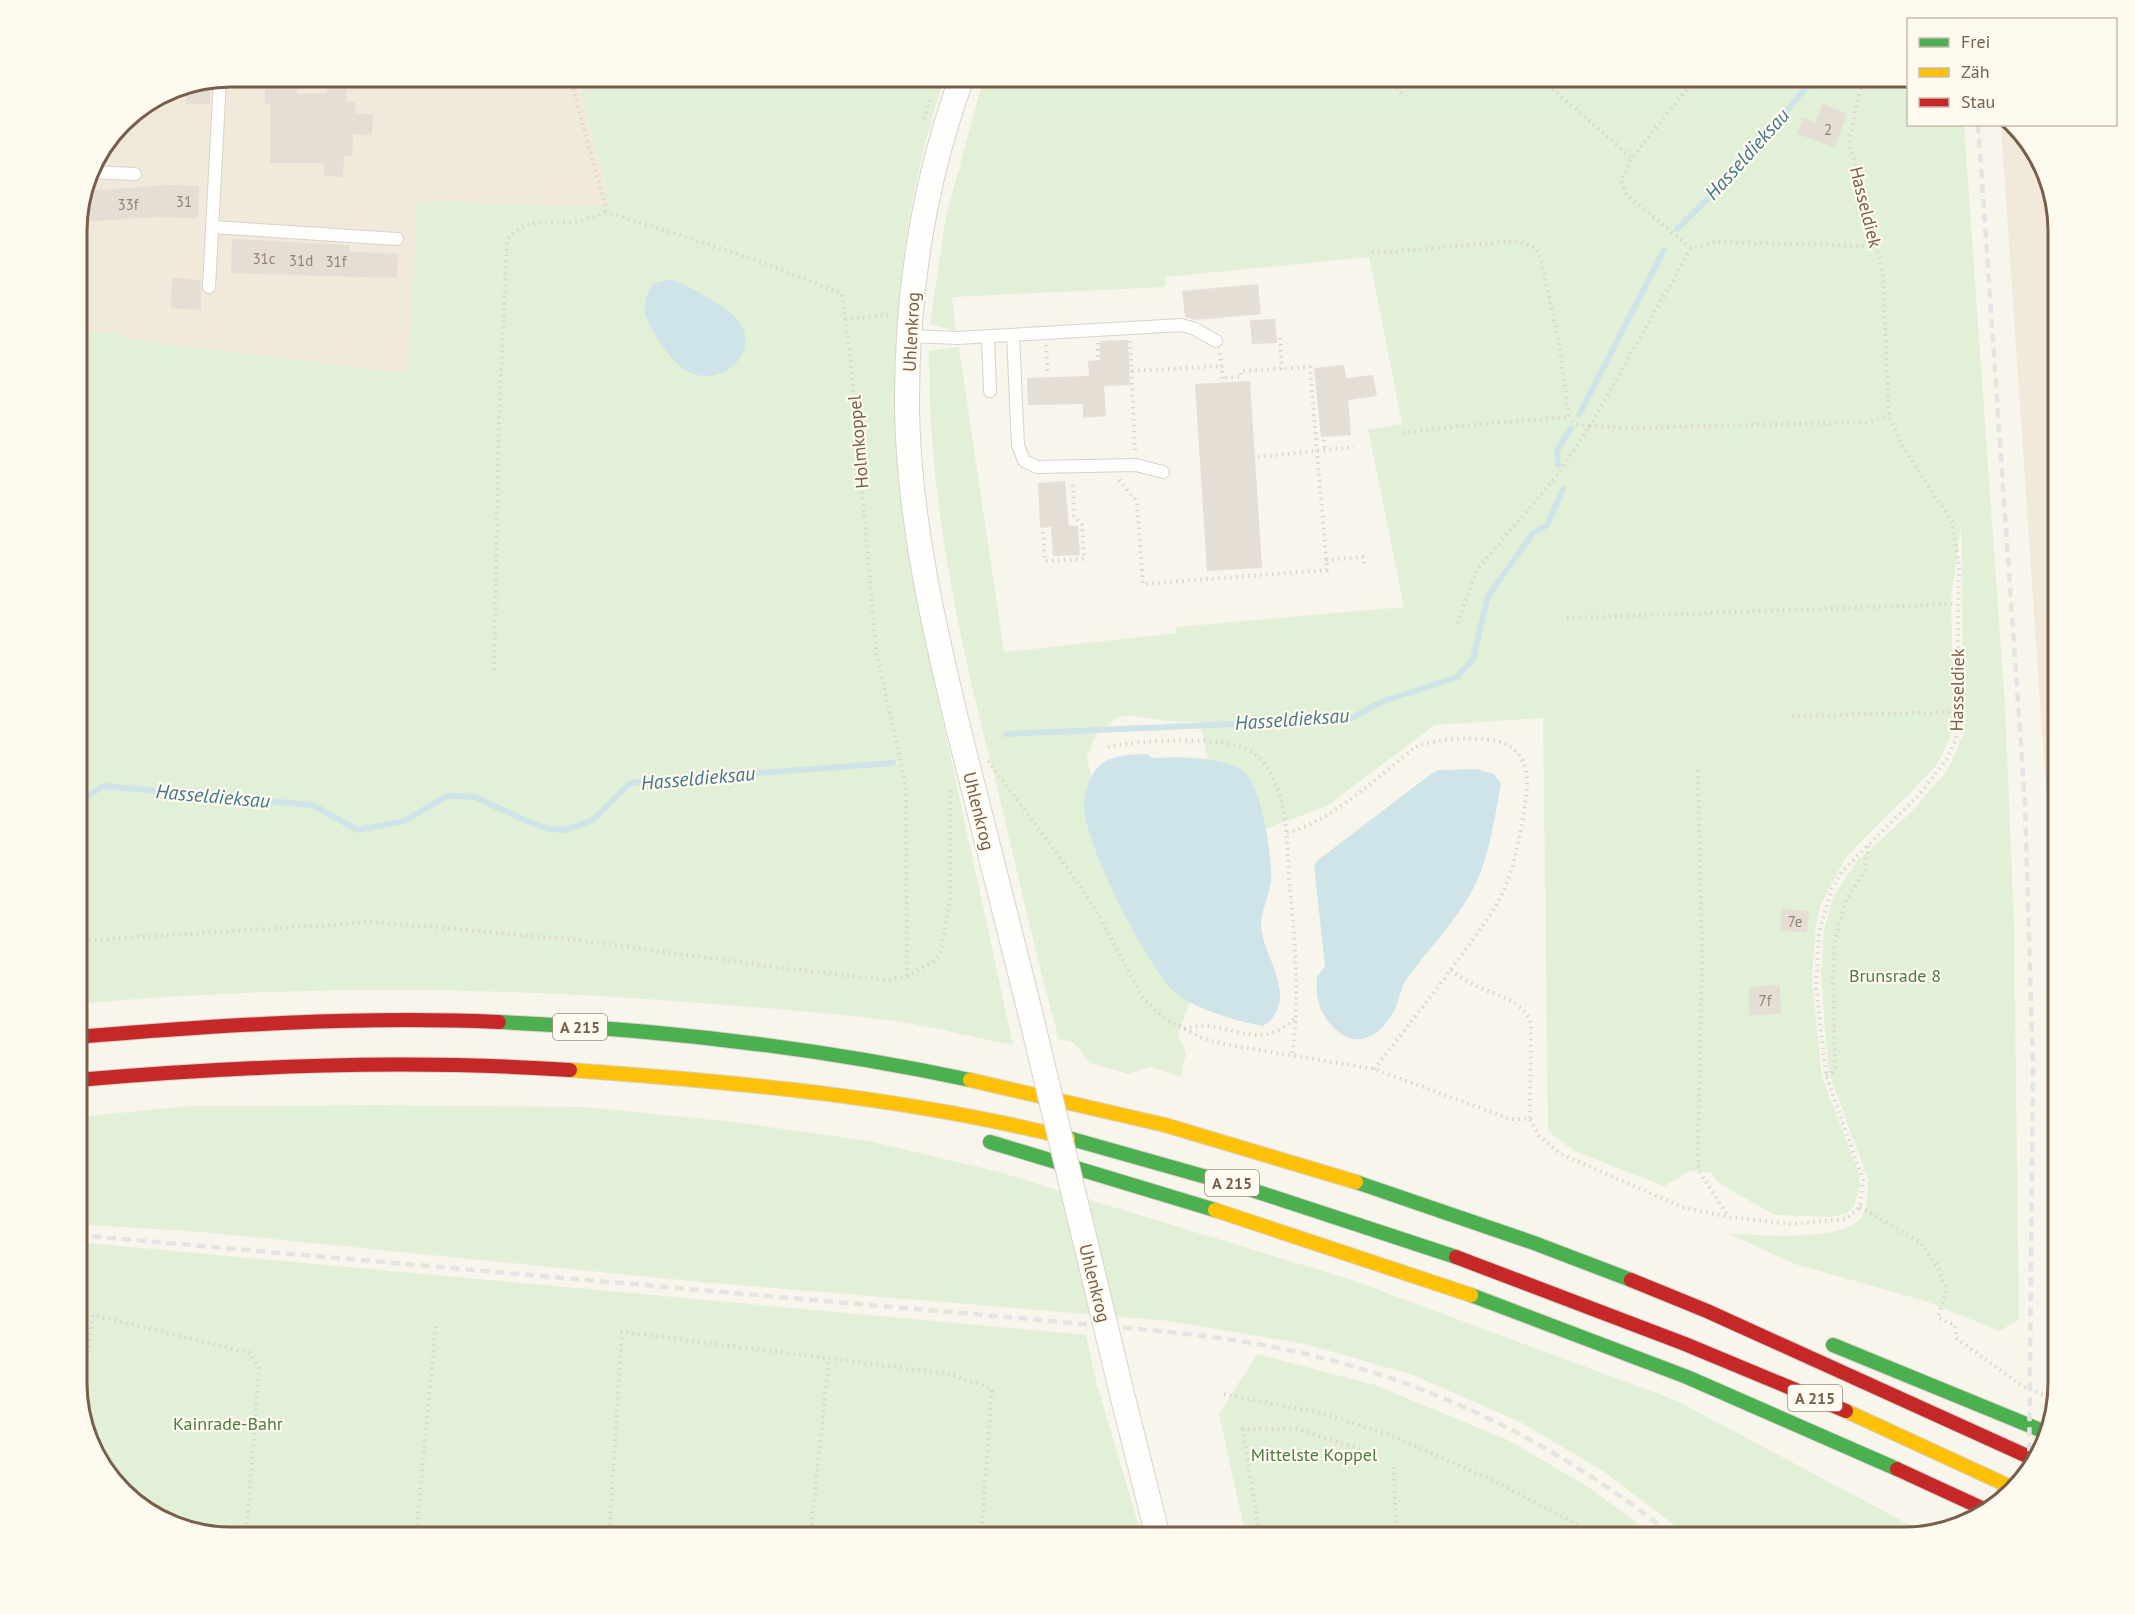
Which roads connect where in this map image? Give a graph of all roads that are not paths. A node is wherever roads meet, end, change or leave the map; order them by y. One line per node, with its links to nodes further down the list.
1 (958, 87): 9 (street, Uhlenkrog)
2 (220, 88): 5 (lane)
3 (100, 172): 4 (lane)
4 (135, 174)
5 (213, 227): 6 (lane); 7 (lane)
6 (397, 239)
7 (209, 287)
8 (1013, 335): 10 (lane); 11 (lane); 13 (lane)
9 (909, 336): 10 (lane); 28 (street, Uhlenkrog, bridge)
10 (988, 337): 12 (lane)
11 (1216, 341)
12 (990, 391)
13 (1163, 471)
14 (87, 1036): 19 (highway, A 215)
15 (87, 1079): 16 (highway, A 215)
16 (838, 1097): 17 (highway); 24 (highway, A 215)
17 (925, 1122)
18 (980, 1139): 25 (highway)
19 (1709, 1313): 20 (highway); 23 (highway, A 215)
20 (1795, 1334)
21 (1816, 1340): 22 (highway)
22 (2040, 1430)
23 (2028, 1456)
24 (2006, 1485)
25 (1957, 1496): 26 (highway); 27 (highway)
26 (1978, 1506)
27 (1975, 1508)
28 (1155, 1527)

